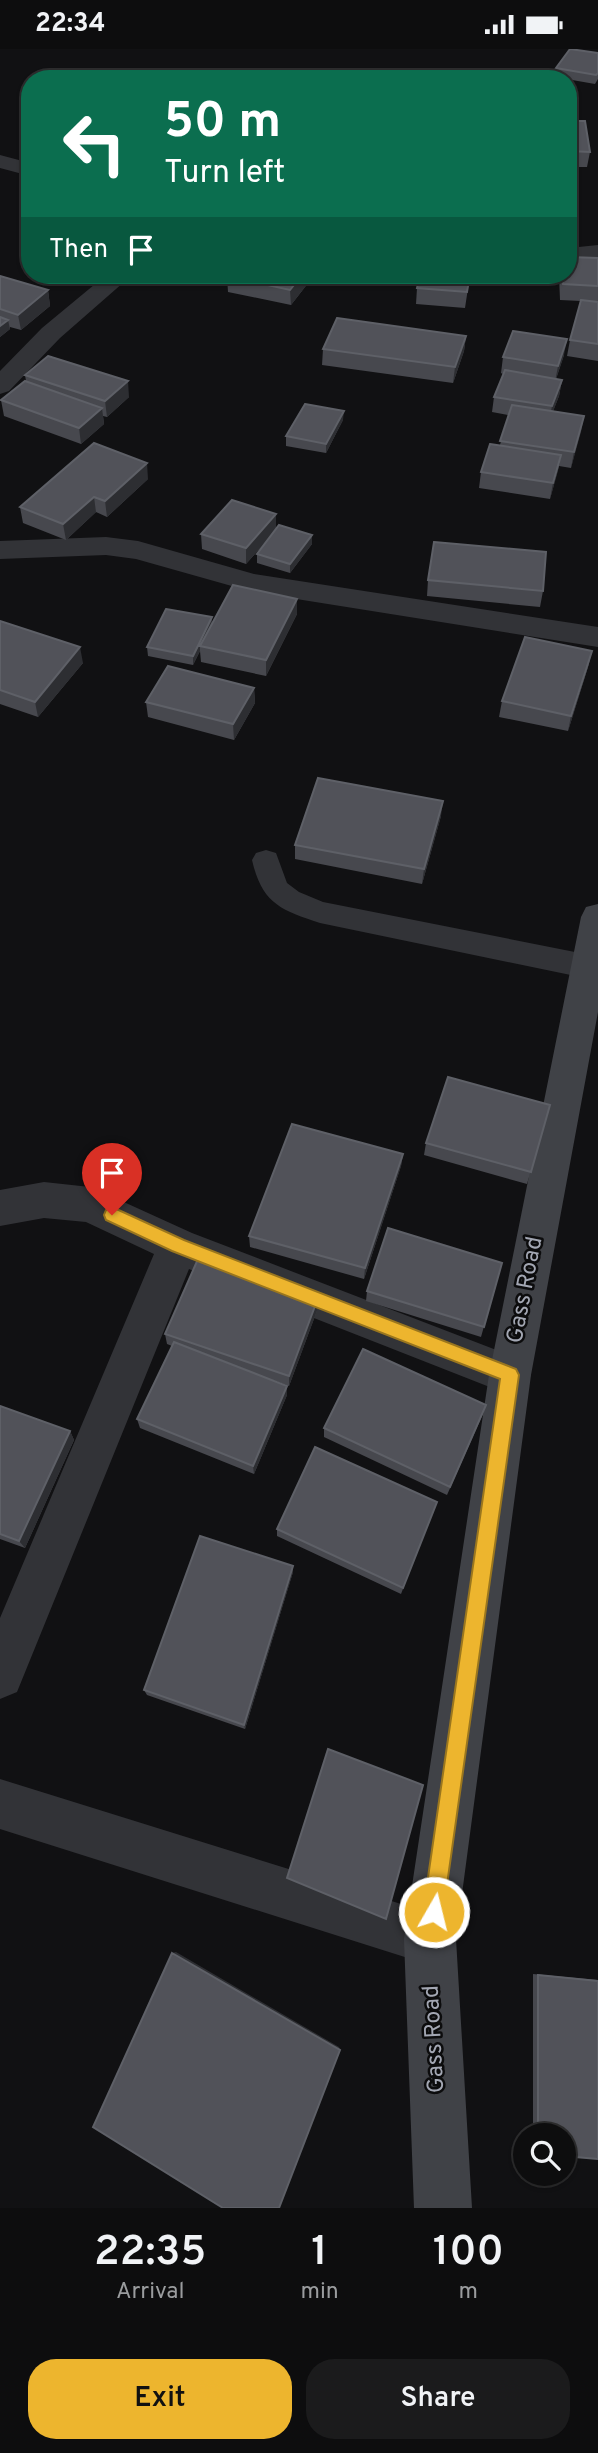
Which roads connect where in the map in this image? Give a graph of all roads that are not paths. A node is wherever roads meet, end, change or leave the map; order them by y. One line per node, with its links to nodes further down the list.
1 (0, 160): 2 (street)
2 (21, 167)
3 (598, 252): 4 (street)
4 (577, 253)
5 (109, 284): 6 (street)
6 (0, 386)
7 (0, 550): 8 (street)
8 (598, 636)
9 (266, 860): 11 (lane)
10 (598, 917): 11 (main road, Gass Road)
11 (590, 967): 14 (main road, Gass Road)
12 (0, 1208): 13 (street)
13 (178, 1246): 14 (street); 15 (street)
14 (510, 1375): 17 (main road, Gass Road)
15 (0, 1675)
16 (0, 1804): 17 (street)
17 (430, 1939): 18 (main road, Gass Road)
18 (443, 2208)

